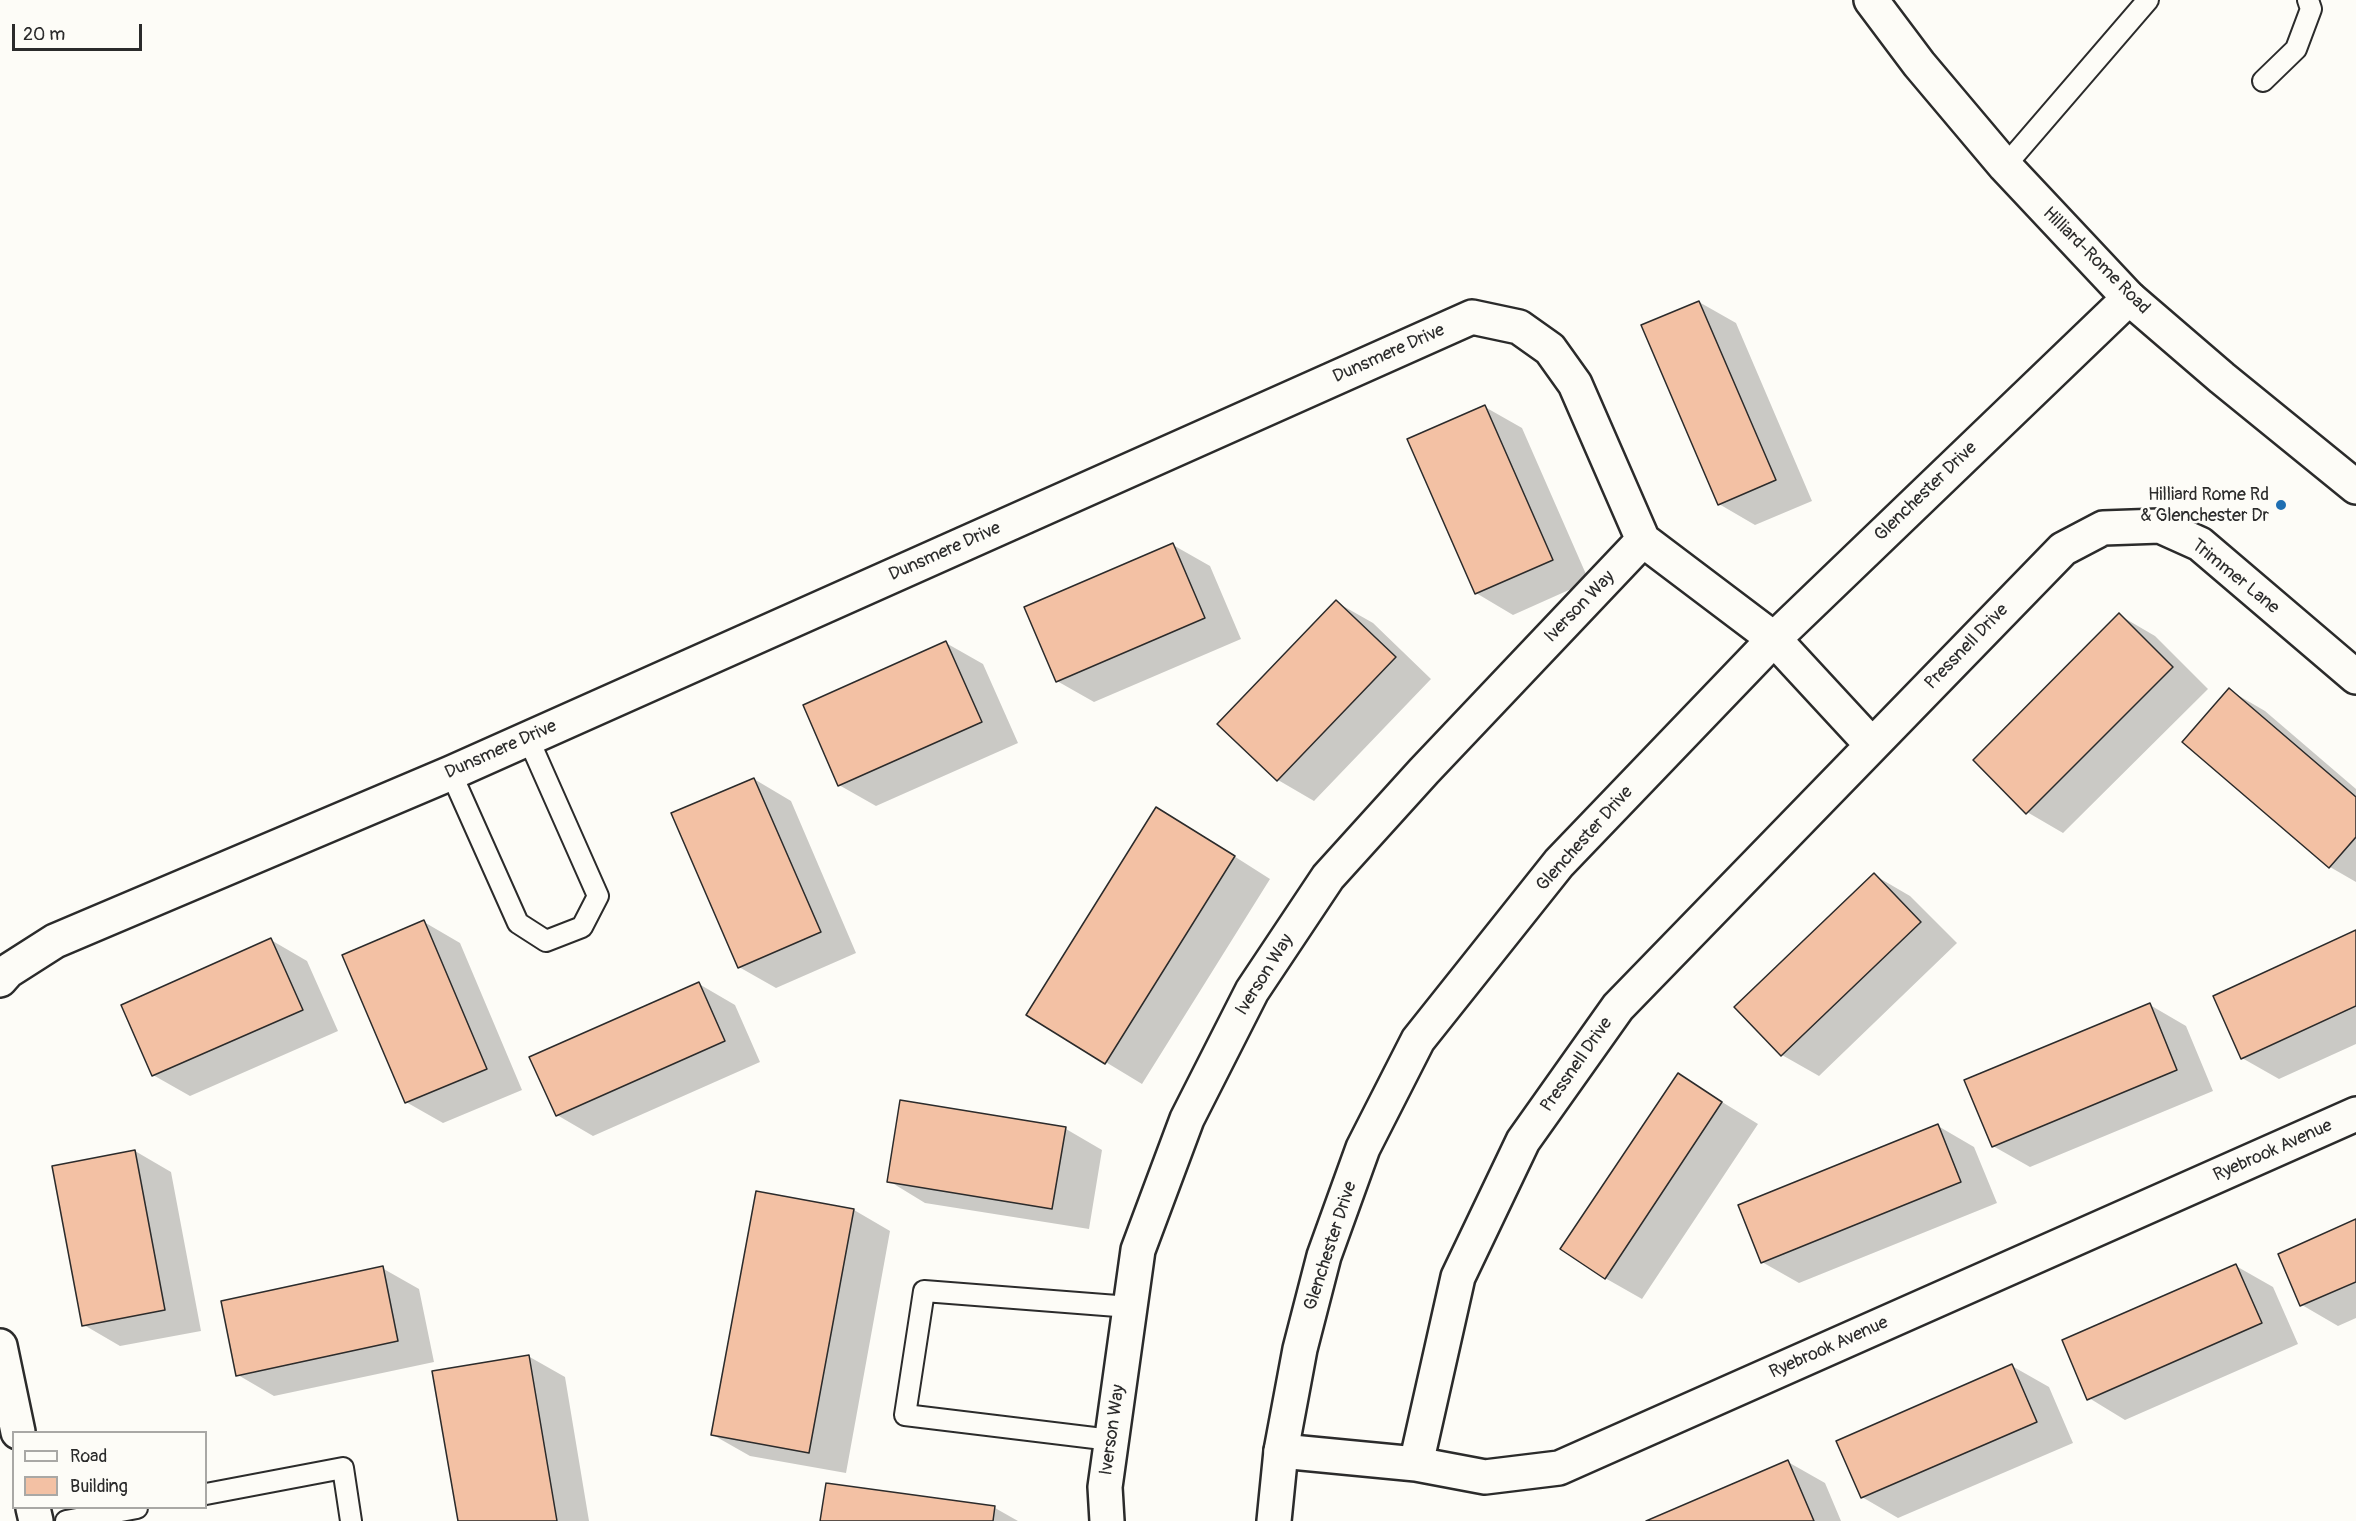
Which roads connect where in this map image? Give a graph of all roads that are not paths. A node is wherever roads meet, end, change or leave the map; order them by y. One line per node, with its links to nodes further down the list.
1 (1871, 0): 5 (street, Hilliard-Rome Road)
2 (2148, 0): 5 (lane)
3 (2308, 0): 4 (lane)
4 (2263, 81)
5 (2005, 166): 6 (street, Hilliard-Rome Road)
6 (2129, 297): 7 (street, Hilliard-Rome Road); 10 (street, Glenchester Drive)
7 (2356, 487)
8 (1643, 540): 10 (street, Dunsmere Drive); 12 (street, Dunsmere Drive); 17 (street, Iverson Way)
9 (2062, 549): 11 (street, Trimmer Lane); 13 (street, Pressnell Drive)
10 (1774, 639): 13 (street); 21 (street, Glenchester Drive)
11 (2356, 677)
12 (528, 738): 14 (street, Dunsmere Drive); 14 (lane)
13 (1872, 745): 22 (street, Pressnell Drive)
14 (451, 773): 15 (street, Dunsmere Drive)
15 (0, 980)
16 (2356, 1114): 22 (street, Ryebrook Avenue)
17 (1130, 1307): 20 (street, Iverson Way); 20 (lane)
18 (0, 1346): 19 (street)
19 (18, 1431)
20 (1112, 1440): 27 (street, Iverson Way)
21 (1281, 1451): 22 (street, Ryebrook Avenue); 28 (street, Glenchester Drive)
22 (1416, 1464)
23 (207, 1494): 26 (lane)
24 (132, 1509): 25 (lane)
25 (66, 1521)
26 (351, 1521)
27 (1107, 1521)
28 (1274, 1521)

